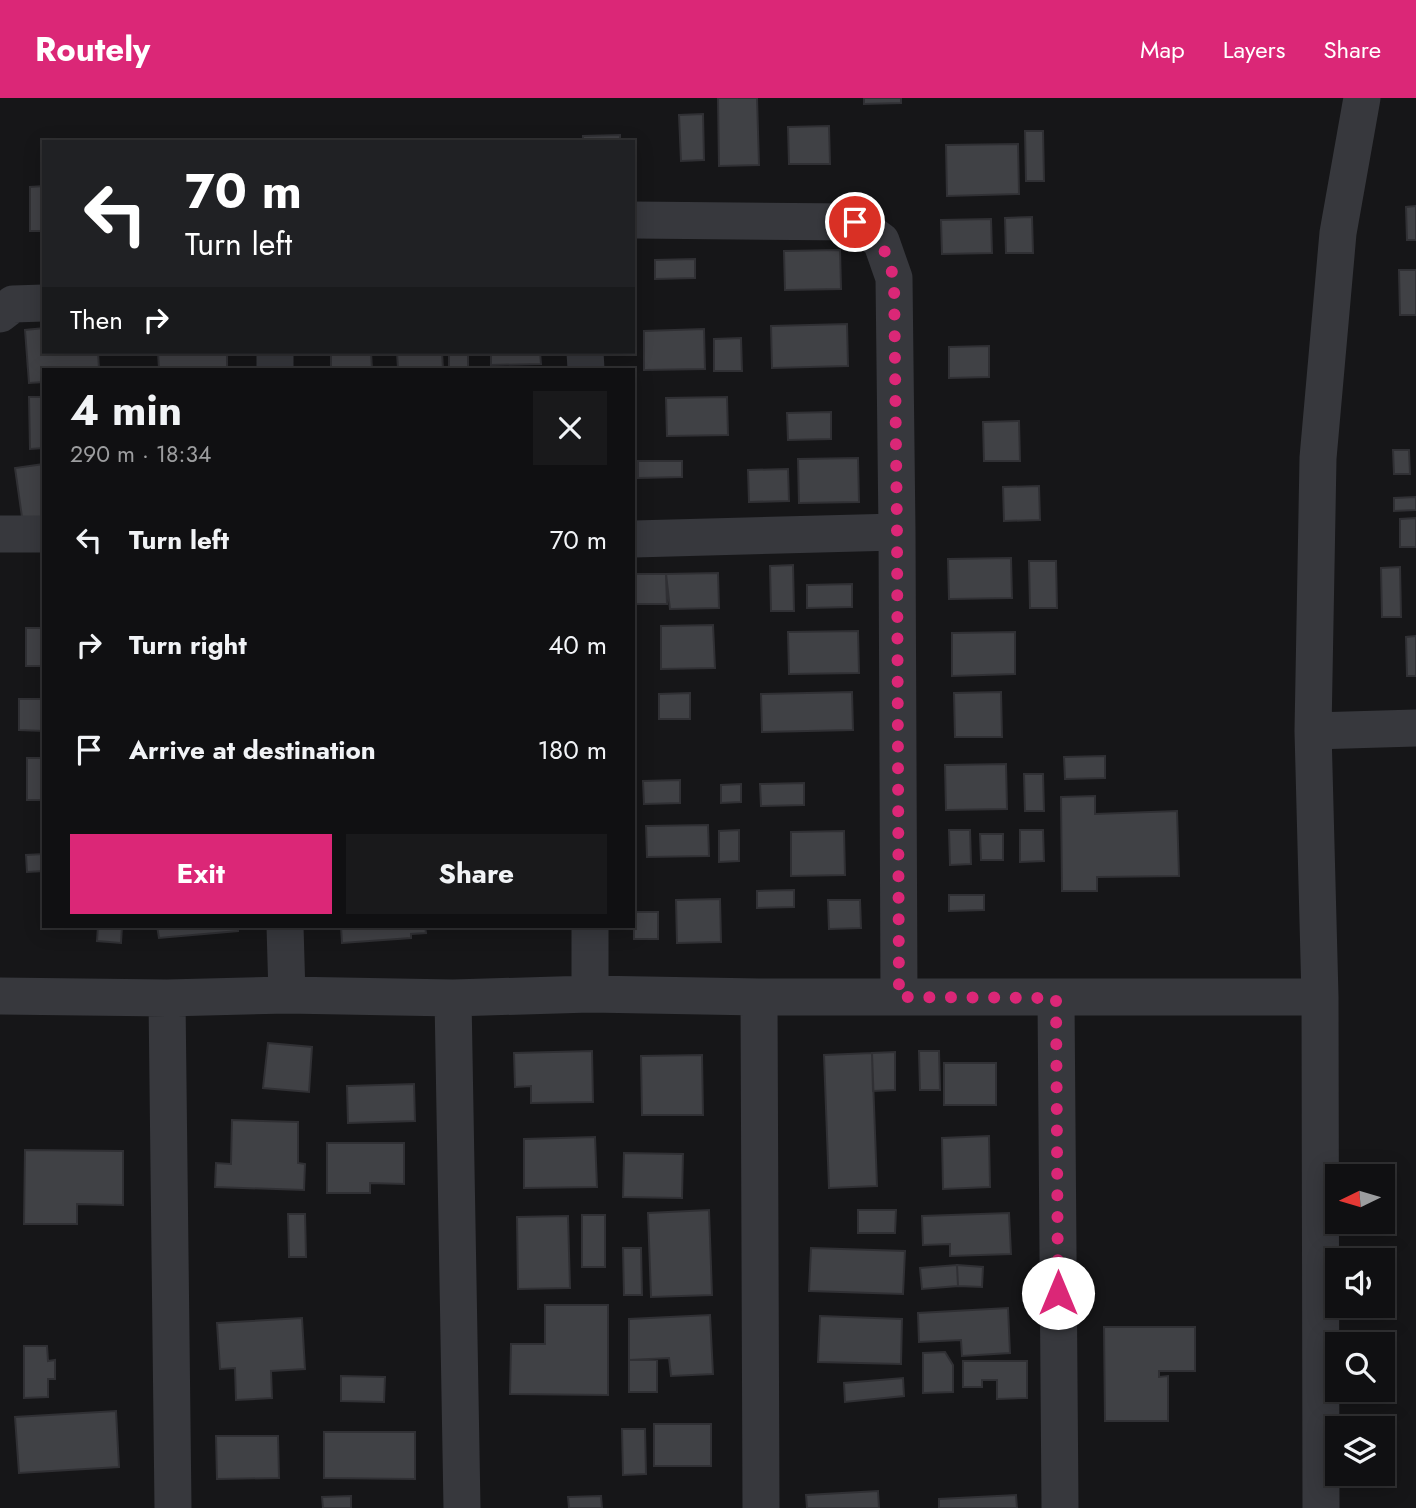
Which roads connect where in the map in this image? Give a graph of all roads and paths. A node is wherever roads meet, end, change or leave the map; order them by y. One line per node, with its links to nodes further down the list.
1 (1362, 98): 10 (street)
2 (635, 220): 5 (street)
3 (42, 303): 4 (street)
4 (0, 314)
5 (897, 532): 8 (street); 17 (street)
6 (0, 534): 7 (street)
7 (42, 534)
8 (635, 539)
9 (1416, 728): 10 (street)
10 (1314, 731): 18 (street)
11 (285, 928): 14 (street)
12 (590, 928): 13 (street)
13 (590, 994): 16 (street); 20 (street)
14 (287, 995): 19 (street); 20 (street)
15 (0, 996): 19 (street)
16 (759, 997): 17 (street); 24 (street)
17 (899, 997): 21 (street)
18 (1320, 997): 21 (street); 26 (street)
19 (167, 998): 22 (street)
20 (453, 998): 23 (street)
21 (1056, 998): 25 (street)
22 (173, 1508)
23 (462, 1508)
24 (761, 1508)
25 (1060, 1508)
26 (1321, 1508)

